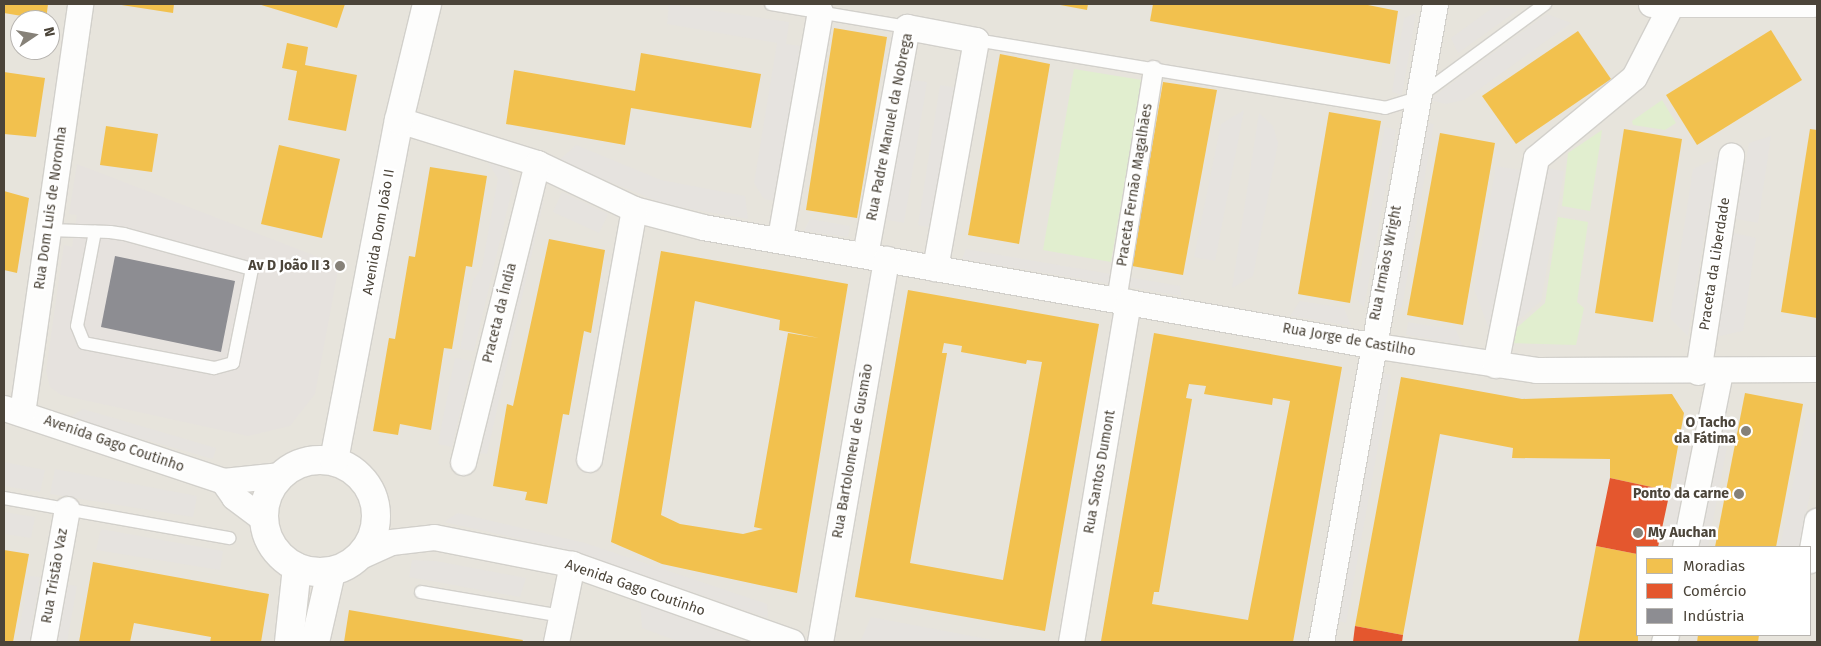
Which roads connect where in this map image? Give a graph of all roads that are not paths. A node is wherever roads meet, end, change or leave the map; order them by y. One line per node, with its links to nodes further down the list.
1 (80, 4): 17 (street, Rua Dom Luis de Noronha)
2 (427, 4): 13 (street, Avenida Dom João II)
3 (771, 4): 8 (lane)
4 (1435, 4): 12 (street, Rua Irmãos Wright)
5 (1545, 4): 12 (lane)
6 (1661, 4): 7 (street); 24 (street)
7 (1813, 4)
8 (820, 12): 9 (lane); 19 (street)
9 (907, 27): 10 (street, Rua Padre Manuel da Nobrega); 20 (street, Rua Padre Manuel da Nobrega)
10 (976, 40): 11 (lane); 21 (street)
11 (1154, 70): 12 (lane); 22 (street, Praceta Fernão Magalhães)
12 (1417, 98): 23 (street, Rua Irmãos Wright)
13 (399, 120): 15 (street); 29 (street, Avenida Dom João II)
14 (1731, 156): 26 (street, Praceta da Liberdade)
15 (537, 163): 16 (street); 30 (street, Praceta da Índia)
16 (634, 209): 19 (street); 28 (street)
17 (49, 230): 18 (lane); 27 (street, Rua Dom Luis de Noronha)
18 (95, 232): 18 (lane)
19 (780, 238): 20 (street)
20 (876, 257): 21 (street, Rua Jorge de Castilho); 51 (street, Rua Bartolomeu de Gusmão)
21 (935, 268): 22 (street, Rua Jorge de Castilho)
22 (1122, 301): 23 (street, Rua Jorge de Castilho); 52 (street, Rua Santos Dumont)
23 (1371, 345): 24 (street, Rua Jorge de Castilho); 53 (street, Rua Irmãos Wright)
24 (1495, 364): 26 (street, Rua Jorge de Castilho)
25 (1817, 369): 26 (street, Rua Jorge de Castilho)
26 (1709, 372): 38 (street, Praceta da Liberdade)
27 (13, 410): 32 (street, Avenida Gago Coutinho)
28 (589, 459)
29 (334, 460): 31 (street); 40 (street)
30 (462, 462)
31 (281, 475): 32 (street, Avenida Gago Coutinho); 35 (street)
32 (223, 481): 35 (street)
33 (4, 498): 34 (lane)
34 (67, 509): 37 (lane); 46 (street, Rua Tristão Vaz)
35 (264, 520): 42 (street)
36 (1817, 520): 39 (street)
37 (229, 538)
38 (1685, 546)
39 (1811, 554)
40 (360, 556): 41 (street, Avenida Gago Coutinho); 43 (street)
41 (572, 564): 45 (street); 50 (street, Avenida Gago Coutinho)
42 (297, 567): 43 (street); 47 (street)
43 (331, 572): 48 (street)
44 (421, 592): 45 (lane)
45 (561, 616): 49 (street)
46 (44, 642)
47 (289, 642)
48 (315, 642)
49 (556, 642)
50 (792, 642)
51 (820, 642)
52 (1071, 642)
53 (1321, 642)

